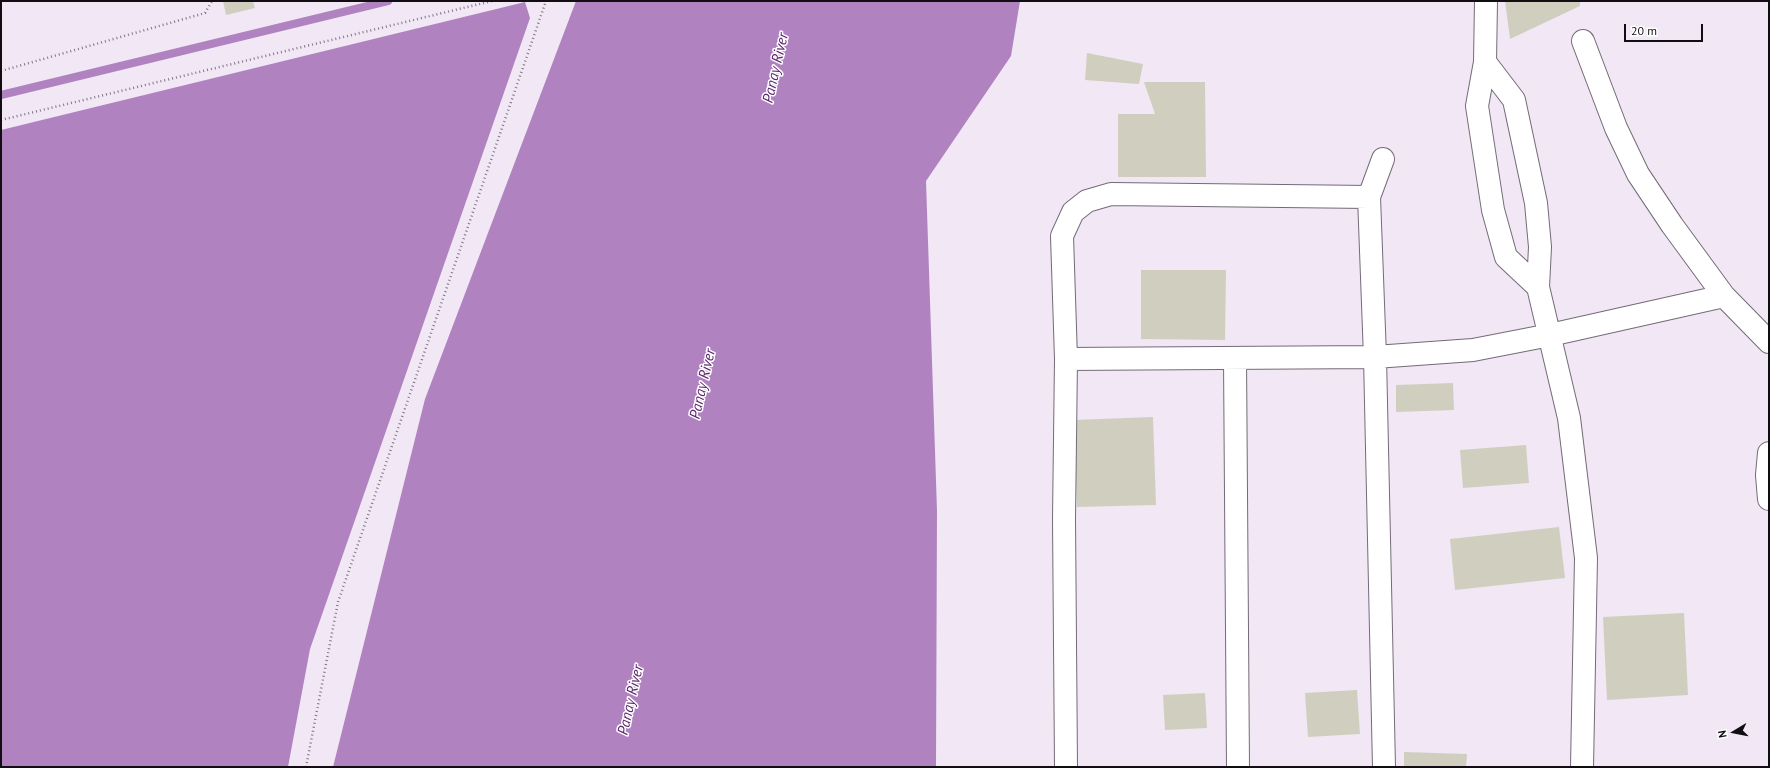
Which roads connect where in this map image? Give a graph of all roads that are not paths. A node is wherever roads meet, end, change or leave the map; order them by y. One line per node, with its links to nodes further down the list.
1 (1486, 1): 3 (street)
2 (1583, 40): 7 (street)
3 (1485, 62): 6 (street); 6 (street)
4 (1383, 160): 5 (street)
5 (1369, 197): 10 (street); 11 (street)
6 (1538, 287): 8 (street)
7 (1724, 296): 8 (street); 9 (street)
8 (1550, 335): 10 (street); 18 (street)
9 (1769, 342)
10 (1375, 357): 12 (street); 17 (street)
11 (1066, 358): 12 (street); 15 (street)
12 (1235, 358): 16 (street)
13 (1769, 453): 14 (street)
14 (1769, 499)
15 (1066, 767)
16 (1238, 767)
17 (1384, 767)
18 (1582, 767)

